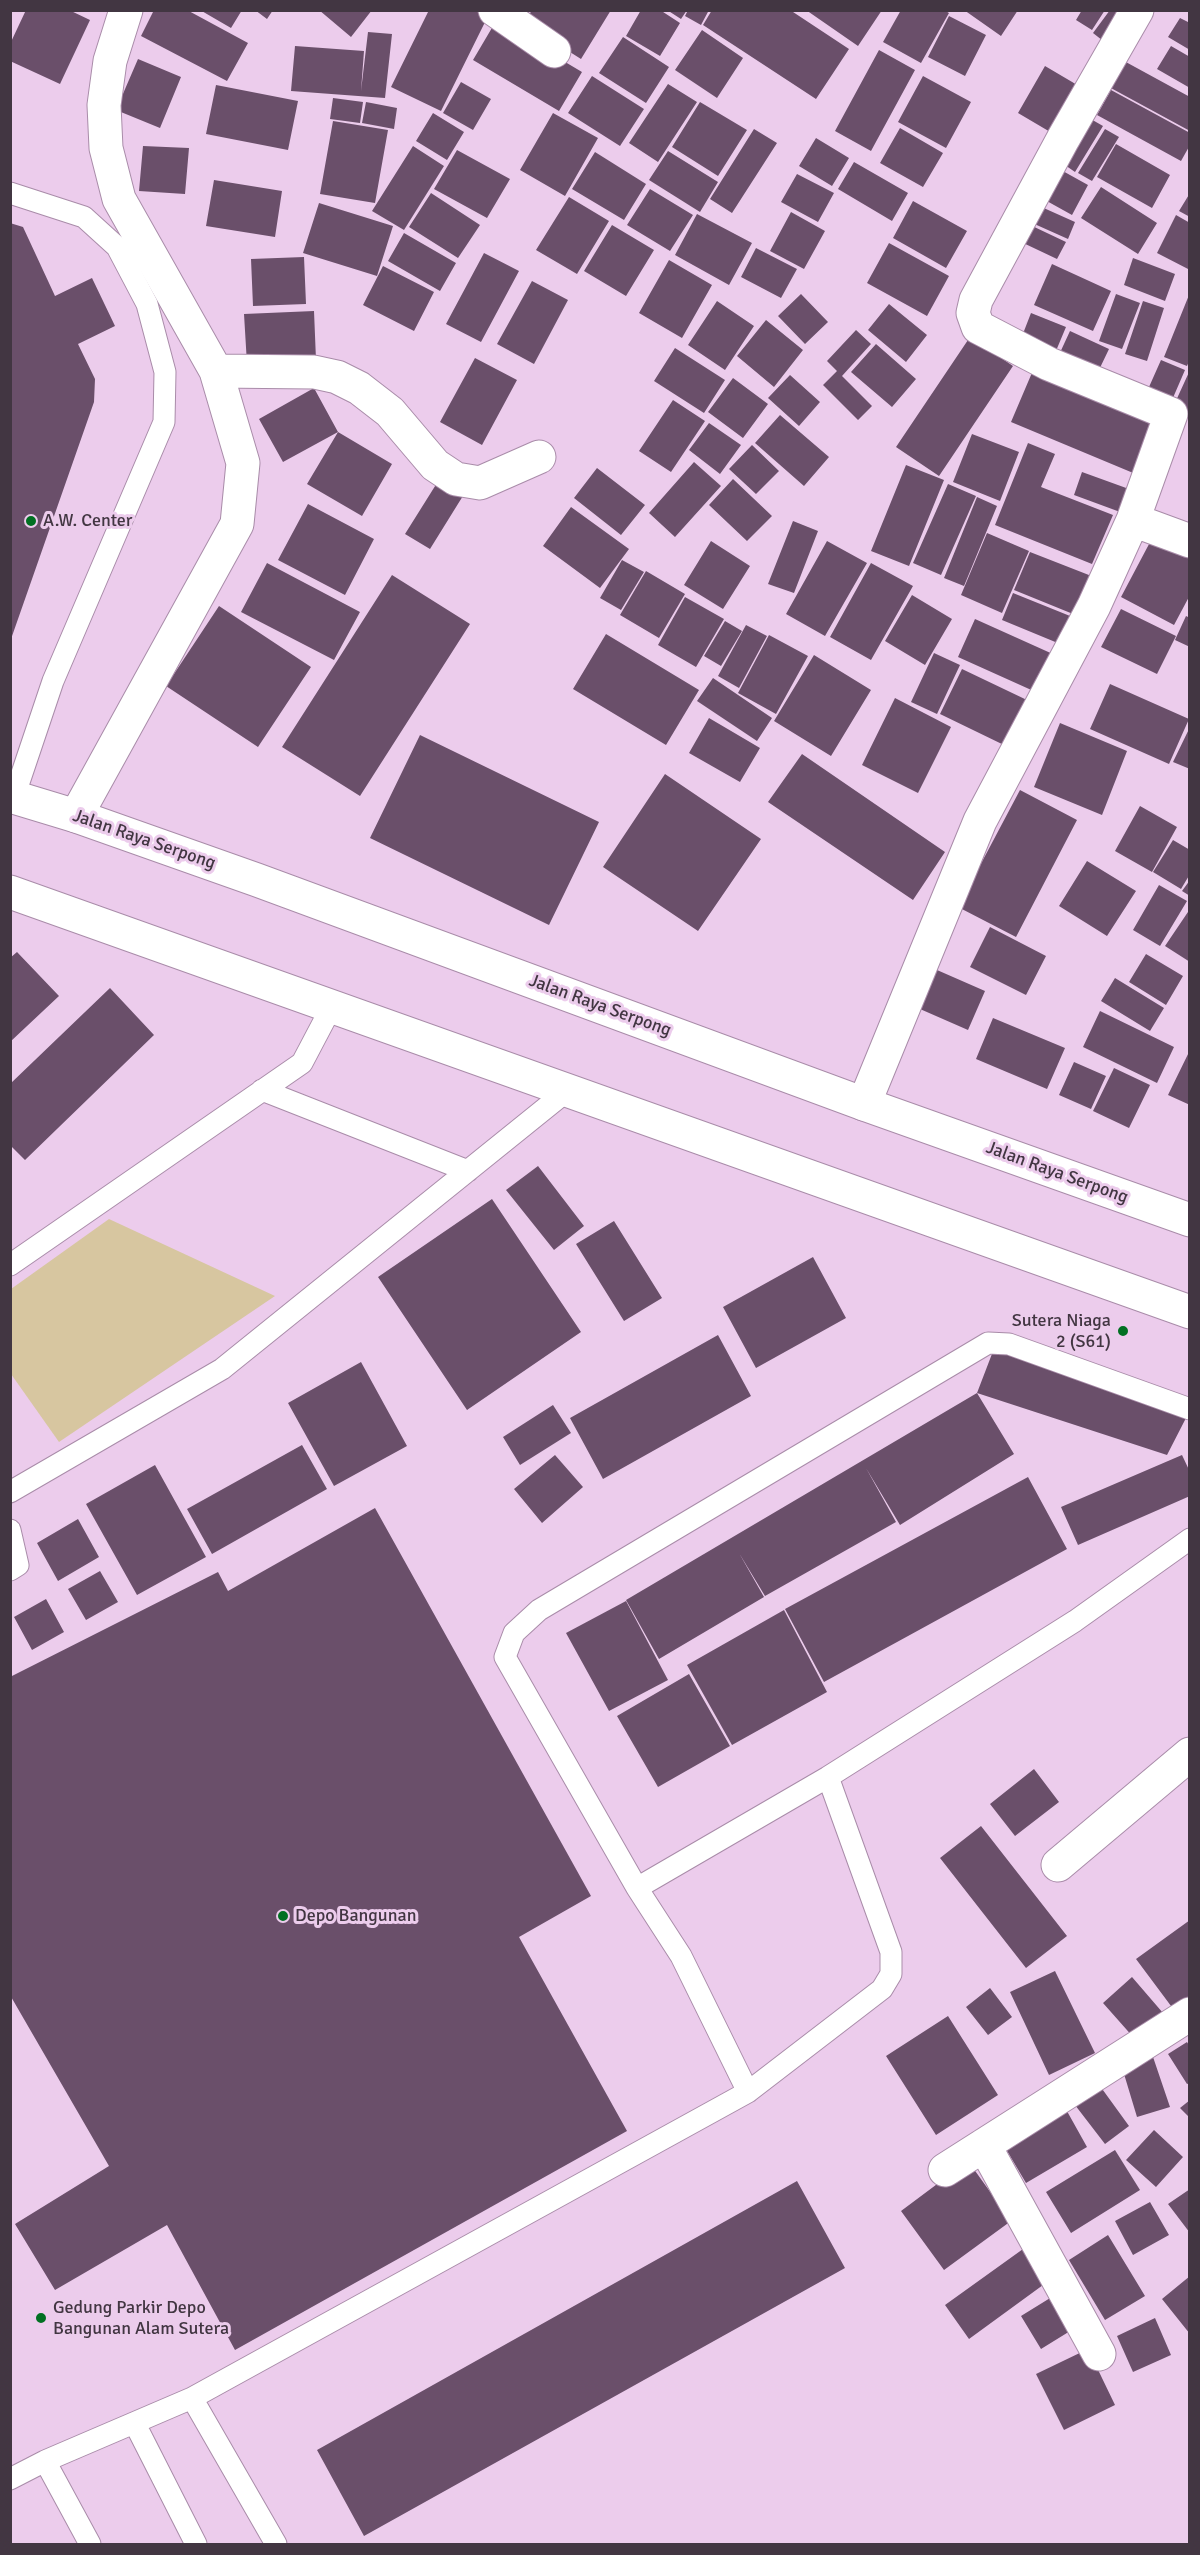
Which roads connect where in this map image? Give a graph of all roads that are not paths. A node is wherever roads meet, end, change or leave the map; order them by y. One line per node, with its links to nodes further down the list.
1 (495, 10): 4 (street)
2 (1137, 10): 7 (street)
3 (119, 13): 6 (street)
4 (554, 51)
5 (10, 193): 11 (lane)
6 (216, 371): 8 (street); 12 (street)
7 (1180, 417): 9 (street)
8 (539, 457)
9 (1133, 520): 10 (street); 17 (street)
10 (1190, 541)
11 (12, 796): 12 (street, Jalan Raya Serpong)
12 (76, 816): 17 (street, Jalan Raya Serpong)
13 (10, 892): 14 (street)
14 (333, 1006): 15 (lane); 16 (street)
15 (262, 1090): 18 (lane); 20 (lane)
16 (568, 1090): 18 (lane); 21 (street)
17 (864, 1104): 19 (street, Jalan Raya Serpong)
18 (468, 1171): 23 (lane)
19 (1190, 1220)
20 (14, 1256)
21 (1190, 1312)
22 (1190, 1409): 30 (lane)
23 (10, 1491)
24 (10, 1530): 26 (lane)
25 (1190, 1539): 28 (lane)
26 (10, 1570)
27 (1190, 1754): 29 (street)
28 (828, 1777): 30 (lane); 32 (lane)
29 (1058, 1865)
30 (637, 1888): 32 (lane)
31 (1190, 2014): 33 (street)
32 (748, 2092): 36 (lane)
33 (984, 2145): 34 (street); 35 (street)
34 (945, 2170)
35 (1099, 2354)
36 (192, 2398): 37 (lane); 42 (lane)
37 (135, 2424): 38 (lane); 41 (lane)
38 (45, 2461): 39 (lane); 40 (lane)
39 (10, 2479)
40 (90, 2544)
41 (195, 2544)
42 (276, 2544)

